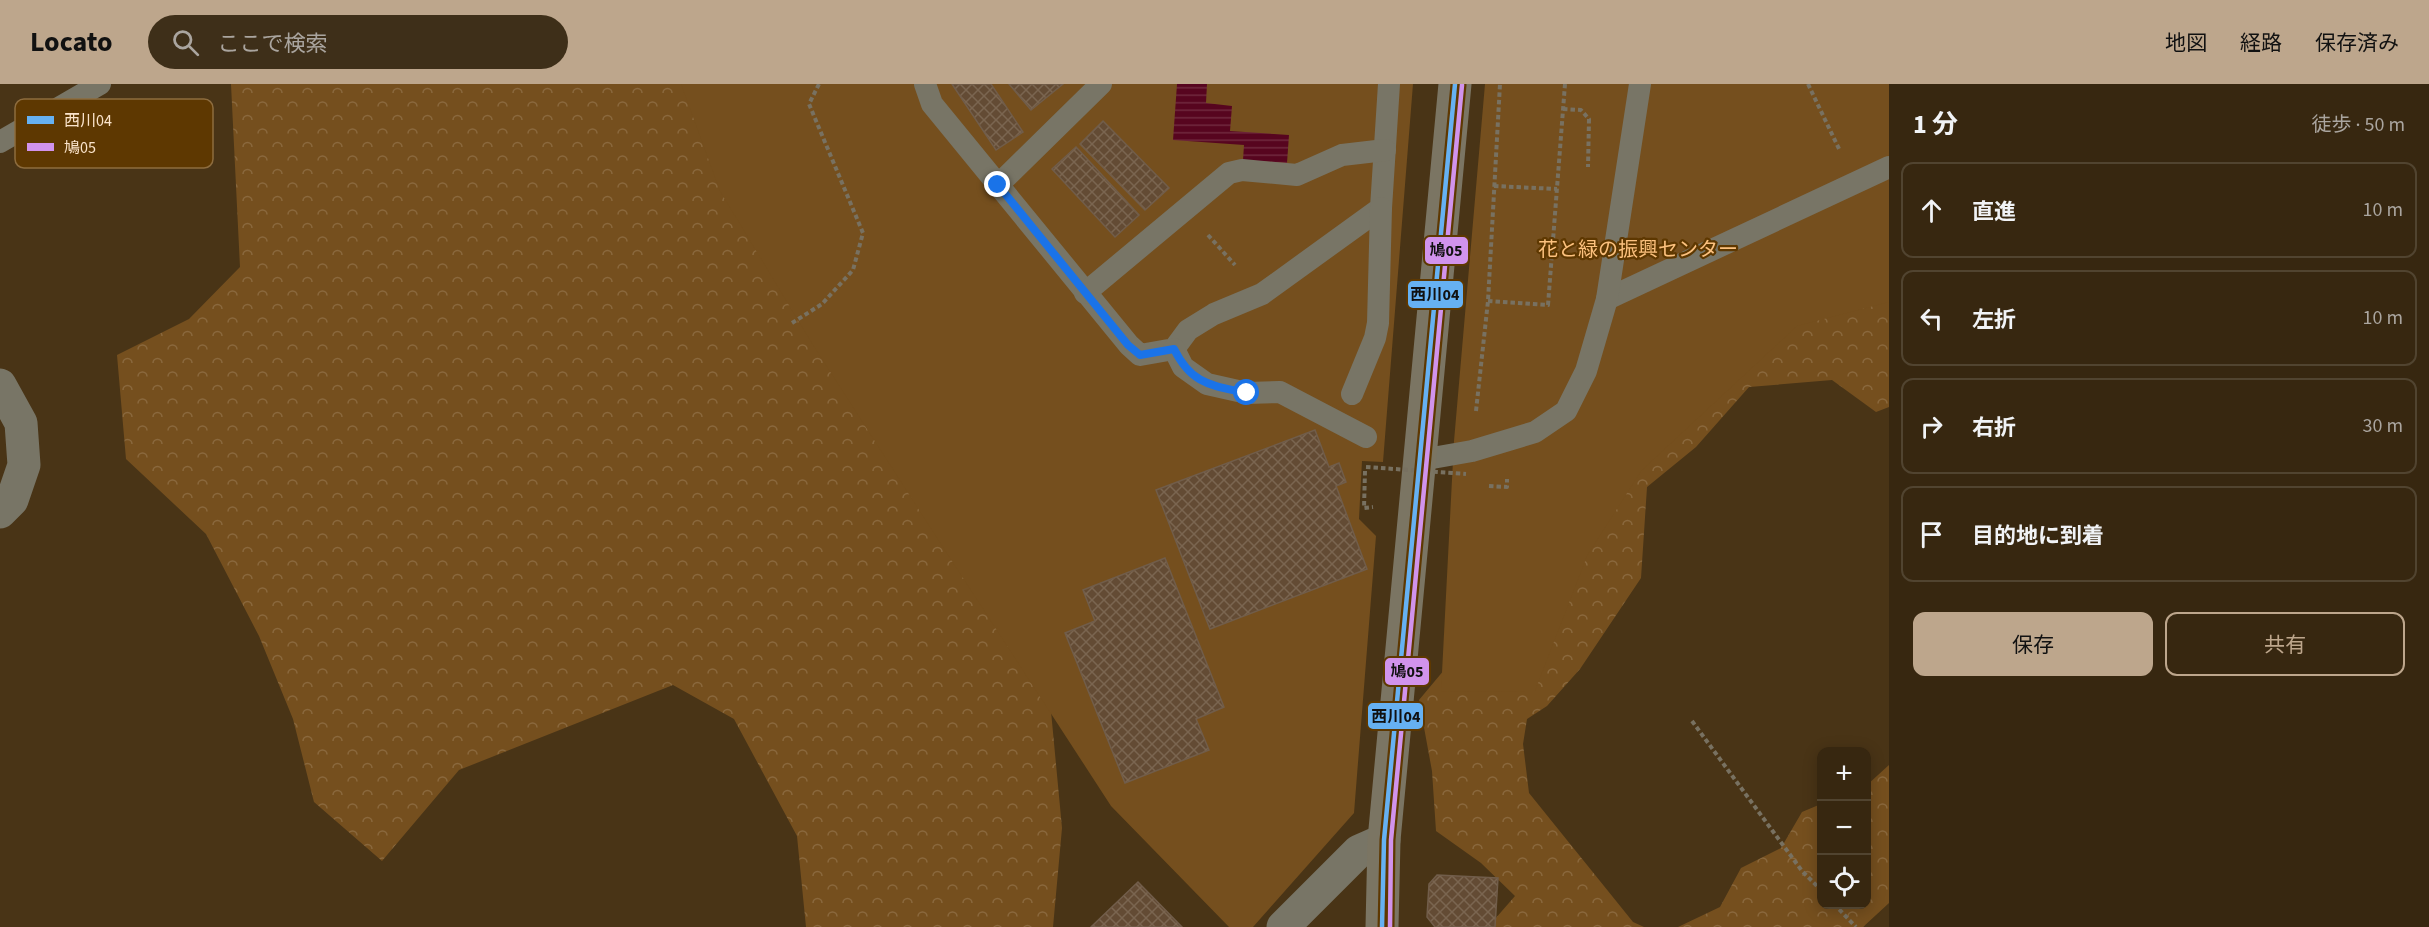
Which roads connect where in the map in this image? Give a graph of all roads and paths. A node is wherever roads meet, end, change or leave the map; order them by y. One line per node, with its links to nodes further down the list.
1 (100, 84): 11 (lane)
2 (819, 84): 26 (path)
3 (925, 84): 17 (lane)
4 (1101, 84): 17 (lane)
5 (1389, 84): 14 (lane)
6 (1455, 84): 32 (main road)
7 (1500, 84): 18 (path)
8 (1565, 84): 19 (path)
9 (1640, 84): 24 (lane)
10 (1808, 84): 16 (path)
11 (74, 99)
12 (15, 133): 13 (lane)
13 (0, 142)
14 (1385, 150): 20 (lane); 21 (lane)
15 (1889, 167): 16 (lane)
16 (1855, 182): 24 (lane)
17 (998, 185): 22 (lane)
18 (1494, 186): 19 (path); 25 (path)
19 (1557, 189): 25 (path)
20 (1381, 208): 23 (lane); 29 (lane)
21 (1185, 209): 22 (lane); 23 (path)
22 (1085, 293): 27 (lane)
23 (1262, 294): 27 (lane)
24 (1607, 299): 31 (lane)
25 (1488, 301): 31 (path)
26 (792, 323)
27 (1174, 349): 30 (lane)
28 (0, 385): 35 (street)
29 (1352, 394)
30 (1366, 437)
31 (1472, 451): 32 (lane)
32 (1421, 460): 37 (main road)
33 (1466, 474): 34 (path, bridge)
34 (1373, 498)
35 (0, 512)
36 (1692, 721): 38 (path)
37 (1384, 840): 40 (street); 41 (main road)
38 (1817, 887)
39 (1839, 909): 42 (path)
40 (1283, 927)
41 (1382, 927)
42 (1856, 927)

